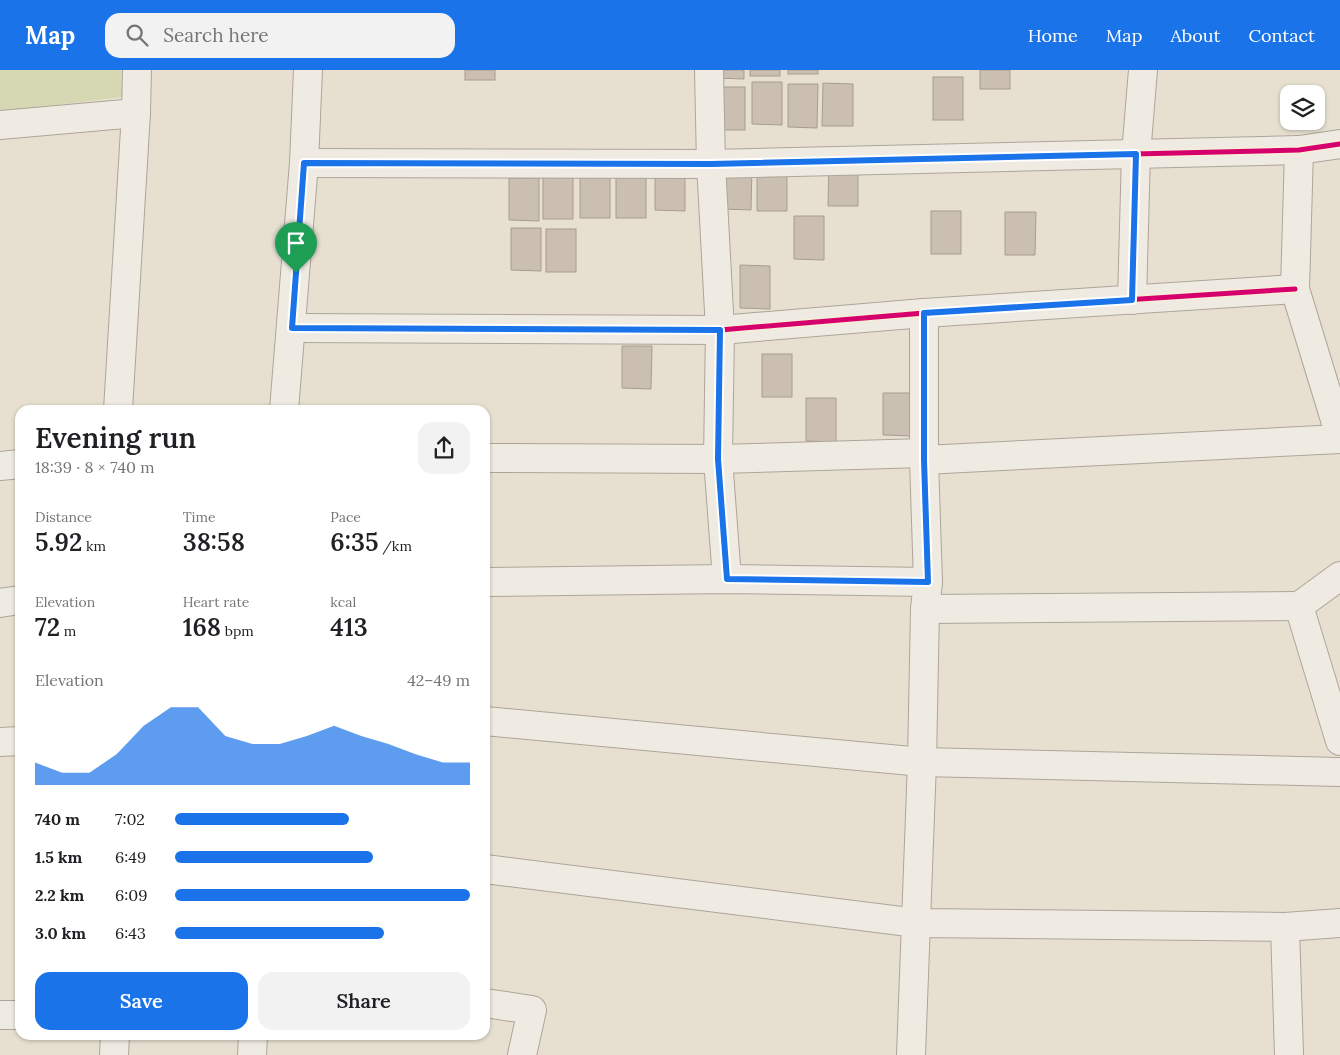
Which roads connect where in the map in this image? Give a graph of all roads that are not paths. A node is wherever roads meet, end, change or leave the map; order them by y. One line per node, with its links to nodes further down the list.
1 (137, 70): 5 (street)
2 (308, 70): 10 (street)
3 (709, 70): 11 (street)
4 (1143, 70): 9 (street)
5 (136, 113): 6 (street); 17 (street)
6 (0, 125)
7 (1340, 144): 8 (street)
8 (1299, 150): 9 (street); 12 (street)
9 (1136, 154): 11 (street); 13 (street)
10 (304, 163): 11 (street); 15 (street)
11 (711, 164): 16 (street)
12 (1295, 289): 13 (street); 19 (street)
13 (1132, 300): 14 (street)
14 (924, 313): 16 (street); 20 (street)
15 (292, 328): 16 (street); 18 (street)
16 (720, 330): 22 (street)
17 (118, 405)
18 (284, 405)
19 (1340, 437): 20 (street)
20 (924, 456): 22 (street); 28 (street)
21 (490, 458): 22 (street)
22 (718, 459): 26 (street)
23 (15, 464): 24 (street)
24 (0, 466)
25 (1340, 576): 31 (street)
26 (727, 579): 27 (street); 28 (street)
27 (490, 582)
28 (928, 582): 32 (street)
29 (15, 600): 30 (street)
30 (0, 602)
31 (1299, 606): 32 (street); 35 (street)
32 (925, 609): 37 (street)
33 (490, 721): 37 (street)
34 (15, 741): 36 (street)
35 (1340, 741)
36 (0, 742)
37 (922, 762): 38 (street); 40 (street)
38 (1340, 772)
39 (490, 870): 40 (street)
40 (917, 923): 42 (street); 51 (street)
41 (1340, 923): 42 (street)
42 (1285, 927): 52 (street)
43 (490, 1004): 50 (street)
44 (0, 1015): 45 (street)
45 (15, 1015)
46 (115, 1040): 48 (street)
47 (254, 1040): 49 (street)
48 (114, 1055)
49 (252, 1055)
50 (522, 1055)
51 (911, 1055)
52 (1289, 1055)

